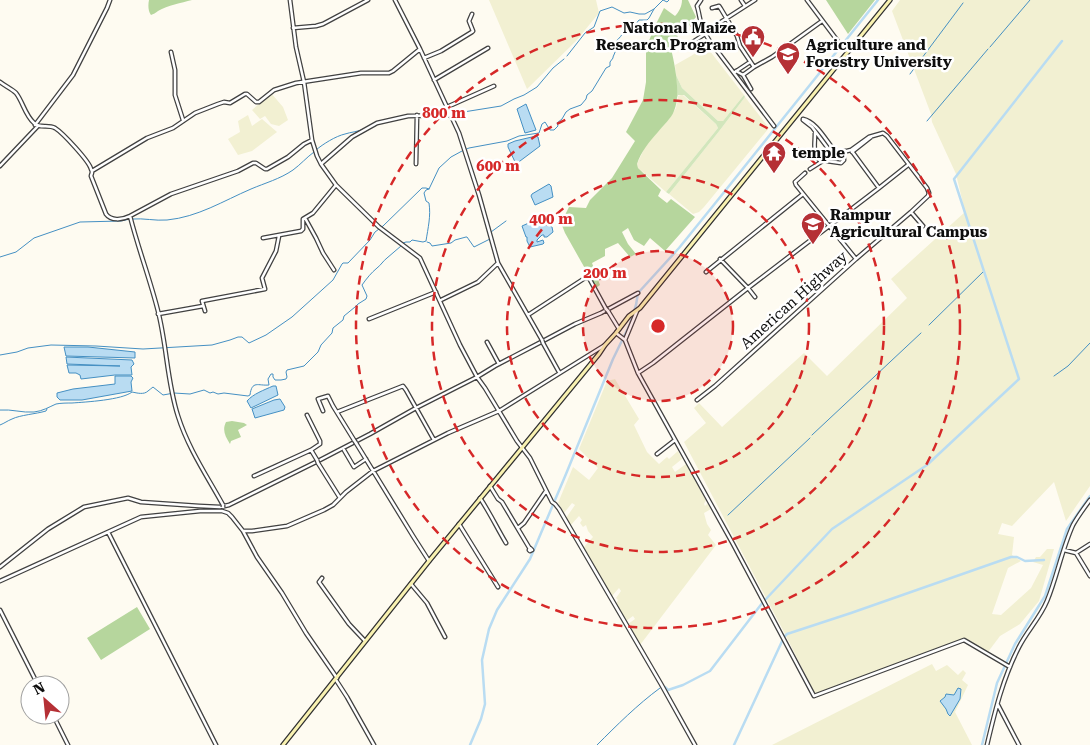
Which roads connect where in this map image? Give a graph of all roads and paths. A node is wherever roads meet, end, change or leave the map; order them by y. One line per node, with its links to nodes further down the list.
1 (110, 0): 36 (street)
2 (290, 0): 15 (street)
3 (368, 0): 15 (street)
4 (395, 0): 20 (street)
5 (701, 0): 16 (street)
6 (741, 0): 10 (street)
7 (755, 0): 10 (street)
8 (807, 0): 14 (street)
9 (890, 0): 74 (main road)
10 (745, 6): 13 (street)
11 (712, 8): 13 (street)
12 (472, 14): 22 (street)
13 (727, 18): 16 (street); 23 (street)
14 (822, 21): 17 (street); 24 (street)
15 (294, 28): 29 (street)
16 (706, 35): 18 (street); 25 (street)
17 (840, 44)
18 (688, 45)
19 (488, 48): 27 (street)
20 (420, 49): 22 (street); 29 (street)
21 (171, 52): 35 (street)
22 (424, 58): 27 (street)
23 (750, 62): 24 (street); 25 (street)
24 (754, 67): 26 (street)
25 (735, 72): 26 (street); 37 (street)
26 (743, 75): 31 (street)
27 (434, 80): 32 (street)
28 (0, 82): 36 (street)
29 (304, 82): 35 (street); 39 (street)
30 (494, 86): 32 (street)
31 (751, 89)
32 (447, 107): 34 (street)
33 (417, 115): 34 (street); 45 (street); 46 (street)
34 (450, 115): 64 (street)
35 (183, 120): 50 (street)
36 (37, 126): 48 (street); 50 (street)
37 (774, 126)
38 (815, 132): 40 (street); 41 (street); 44 (street)
39 (312, 140): 45 (street); 56 (street)
40 (830, 151): 41 (street, American Highway); 43 (street)
41 (843, 151): 42 (street, American Highway); 43 (street)
42 (852, 151): 47 (street, American Highway); 53 (street)
43 (825, 159): 44 (street)
44 (820, 162): 49 (street)
45 (321, 164): 52 (street)
46 (416, 164)
47 (908, 165): 53 (street); 55 (street, American Highway)
48 (0, 166)
49 (810, 170)
50 (92, 171): 56 (street)
51 (805, 173): 54 (street)
52 (336, 185): 57 (street); 68 (street)
53 (879, 188): 59 (street)
54 (803, 194): 59 (street); 62 (street)
55 (911, 212): 58 (street); 63 (street, American Highway)
56 (130, 216): 75 (street)
57 (305, 218): 60 (street); 65 (street)
58 (923, 226)
59 (829, 227): 63 (street); 67 (street)
60 (279, 236): 61 (street); 72 (street)
61 (263, 238)
62 (720, 259): 66 (street); 67 (street)
63 (856, 259): 86 (street, American Highway)
64 (498, 263): 71 (street); 76 (street)
65 (334, 270)
66 (706, 272)
67 (748, 288): 70 (street); 84 (street)
68 (436, 292): 71 (street); 77 (street)
69 (638, 293): 82 (street)
70 (755, 297)
71 (441, 300): 85 (street)
72 (203, 306): 73 (street); 75 (street)
73 (205, 311)
74 (636, 312): 78 (main road); 79 (street)
75 (158, 314): 106 (street)
76 (528, 315): 78 (street); 83 (street)
77 (369, 319)
78 (617, 331): 79 (street); 81 (main road)
79 (624, 339): 84 (street)
80 (487, 342): 82 (street)
81 (605, 345): 83 (street); 94 (main road)
82 (499, 364): 85 (street)
83 (559, 373): 89 (street)
84 (638, 373): 93 (street)
85 (477, 376): 87 (street); 89 (street)
86 (697, 400)
87 (416, 408): 90 (street); 92 (street); 117 (street)
88 (323, 411): 90 (street)
89 (499, 411): 92 (street); 94 (street)
90 (337, 412): 98 (street)
91 (307, 415): 95 (street)
92 (434, 440): 99 (street)
93 (675, 440): 97 (street); 126 (street)
94 (522, 448): 101 (main road); 102 (street)
95 (311, 450): 100 (street); 103 (street)
96 (344, 450): 98 (street)
97 (657, 454)
98 (366, 460): 99 (street)
99 (373, 471): 103 (street); 116 (street)
100 (254, 476)
101 (490, 486): 104 (main road); 108 (street)
102 (546, 491): 108 (street); 135 (street)
103 (340, 498): 109 (street)
104 (480, 498): 107 (main road); 111 (street)
105 (1090, 500): 114 (street)
106 (222, 508): 109 (street); 110 (street)
107 (459, 524): 116 (main road); 122 (street)
108 (518, 528): 113 (street)
109 (243, 530): 128 (street)
110 (108, 532): 120 (street); 132 (street)
111 (506, 544)
112 (1090, 544): 115 (street)
113 (530, 549)
114 (1064, 550): 115 (street); 126 (street)
115 (1076, 553): 118 (street)
116 (429, 561): 121 (main road)
117 (0, 567)
118 (1090, 576)
119 (322, 578): 125 (street)
120 (0, 581)
121 (411, 584): 124 (street); 125 (main road)
122 (498, 587)
123 (0, 610): 127 (street)
124 (445, 637)
125 (365, 641): 128 (main road)
126 (1007, 666): 129 (street)
127 (33, 675)
128 (336, 679): 133 (main road); 134 (street)
129 (997, 704): 136 (street); 137 (street)
130 (58, 725): 131 (street)
131 (68, 745)
132 (216, 745)
133 (283, 745)
134 (374, 745)
135 (695, 745)
136 (987, 745)
137 (1019, 745)

